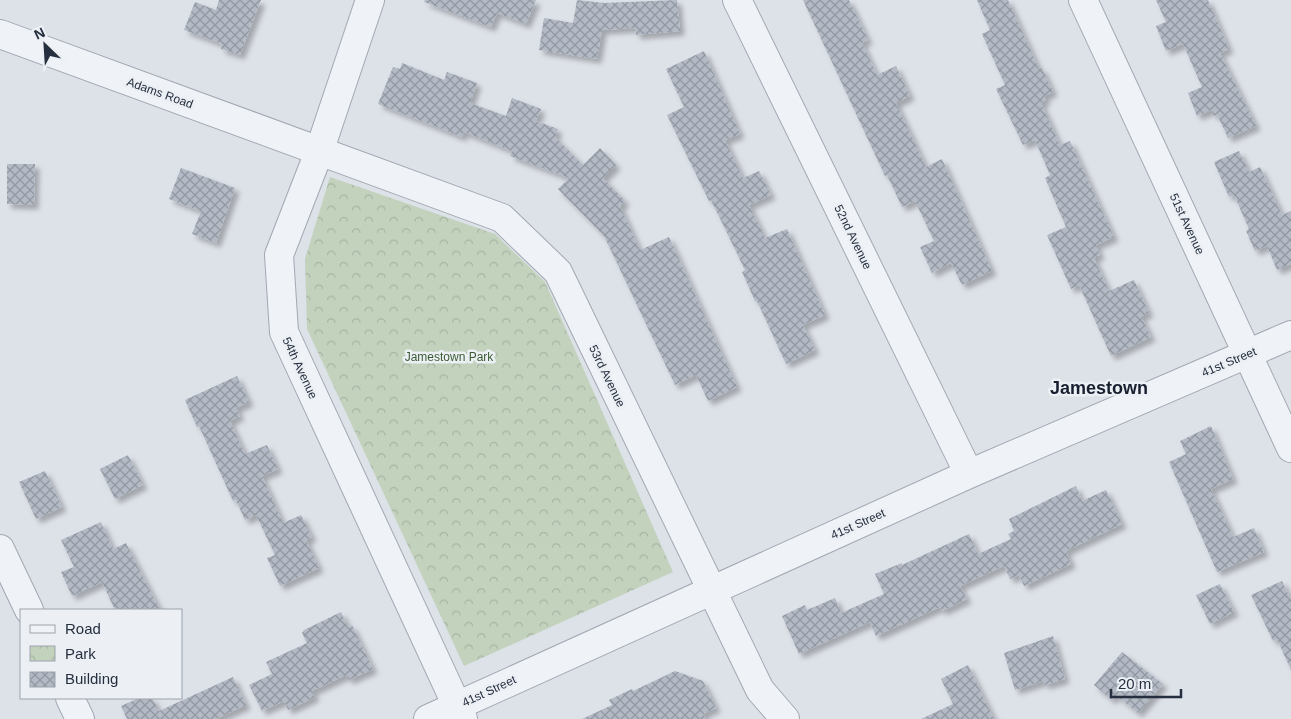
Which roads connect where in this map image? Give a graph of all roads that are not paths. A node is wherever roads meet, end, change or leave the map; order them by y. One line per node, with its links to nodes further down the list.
1 (370, 0): 5 (street, 54th Avenue)
2 (737, 0): 9 (street, 52nd Avenue)
3 (1083, 0): 7 (street, 51st Avenue)
4 (0, 34): 5 (street, Adams Road)
5 (319, 152): 11 (street, 53rd Avenue); 14 (street, 54th Avenue)
6 (1291, 335): 7 (street, 41st Street)
7 (1247, 354): 8 (street, 51st Avenue); 9 (street, 41st Street)
8 (1291, 448)
9 (969, 474): 11 (street, 41st Street)
10 (0, 549): 12 (street)
11 (710, 590): 14 (street, 41st Street); 17 (street, 53rd Avenue)
12 (29, 609)
13 (70, 699): 15 (street)
14 (460, 712): 16 (street, 41st Street)
15 (80, 719)
16 (428, 719)
17 (785, 719)

